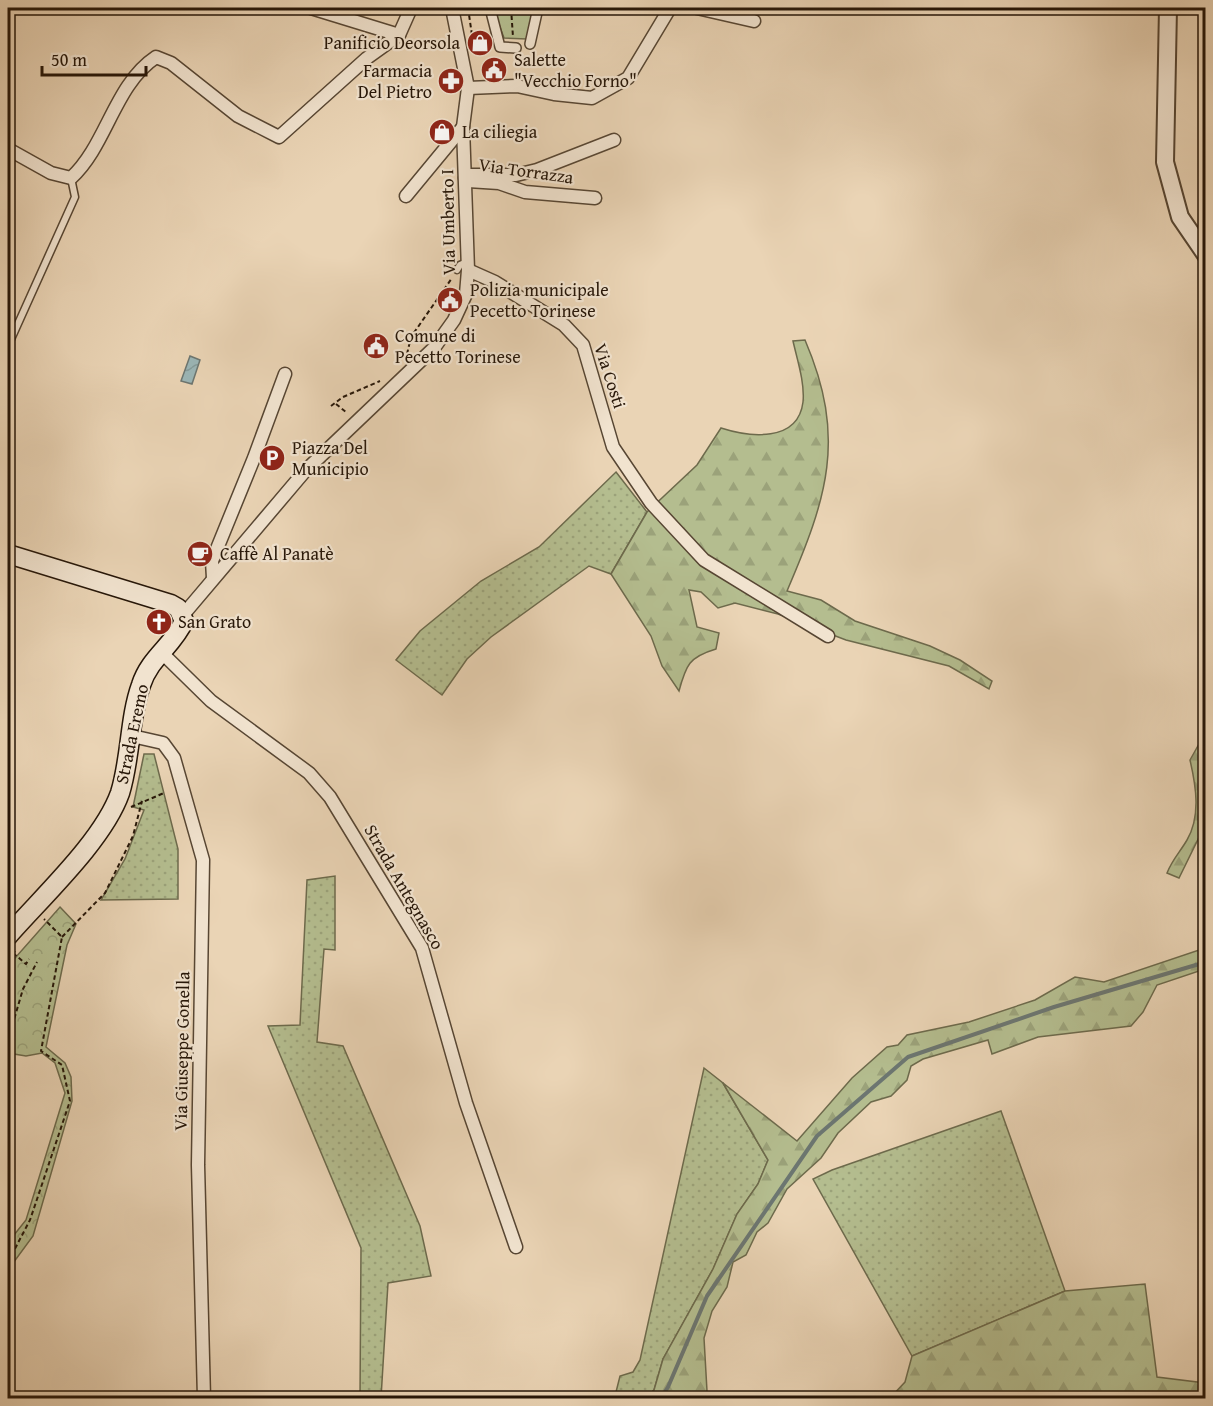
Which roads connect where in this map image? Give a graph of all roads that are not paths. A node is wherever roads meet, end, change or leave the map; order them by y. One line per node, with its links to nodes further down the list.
1 (311, 8): 10 (street)
2 (411, 8): 10 (street)
3 (452, 8): 13 (street, Via Umberto I)
4 (490, 8): 12 (street)
5 (538, 8): 11 (street)
6 (670, 8): 13 (street)
7 (697, 8): 9 (street)
8 (1168, 8): 21 (street)
9 (754, 21)
10 (399, 35): 17 (street)
11 (530, 44)
12 (516, 48)
13 (468, 88): 14 (street, Via Umberto I)
14 (463, 127): 18 (street, Via Umberto I); 19 (street, Via Umberto I)
15 (615, 140): 18 (street, Via Torrazza)
16 (8, 149): 17 (street)
17 (71, 178): 23 (lane)
18 (465, 178): 20 (street, Via Torrazza); 22 (street, Via Umberto I)
19 (406, 196)
20 (596, 198)
21 (1206, 255)
22 (464, 267): 26 (street, Via Umberto I); 28 (street, Via Costi)
23 (8, 346)
24 (285, 374): 26 (street)
25 (8, 554): 27 (main road)
26 (213, 578): 27 (street, Via Umberto I)
27 (183, 615): 29 (main road, Strada Eremo)
28 (828, 636)
29 (160, 651): 30 (main road, Strada Eremo); 32 (street, Strada Antegnasco)
30 (132, 736): 31 (main road, Strada Eremo); 33 (street, Via Giuseppe Gonella)
31 (10, 944)
32 (516, 1247)
33 (204, 1398)

